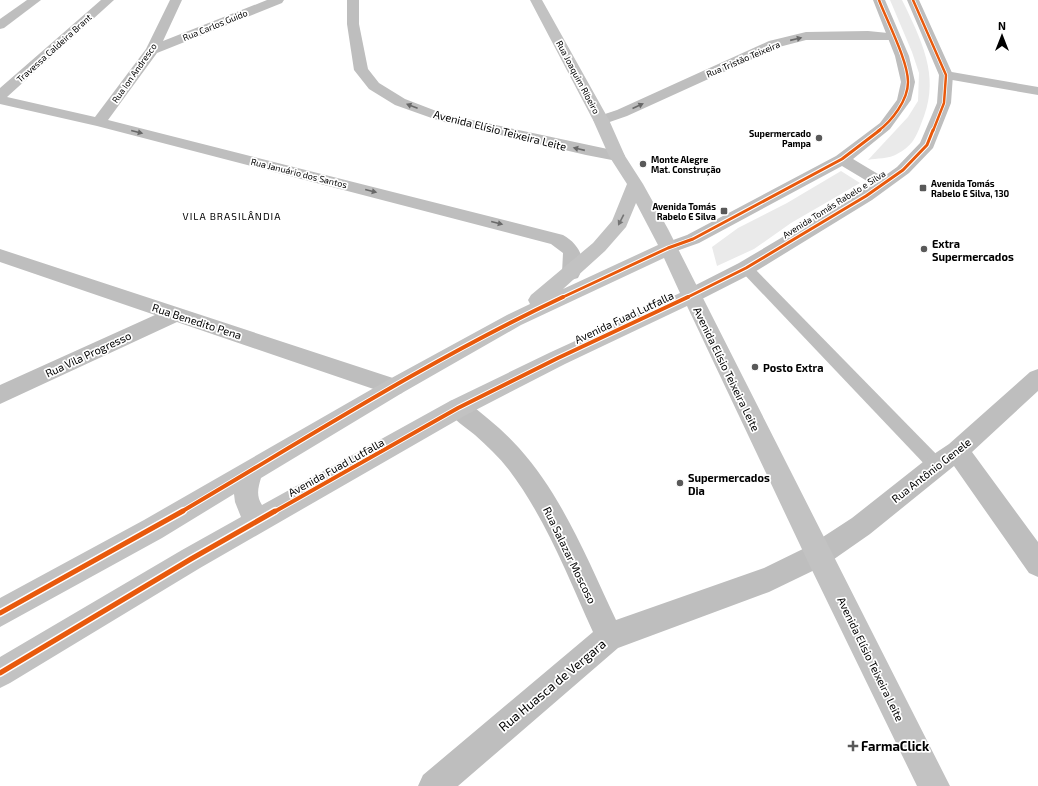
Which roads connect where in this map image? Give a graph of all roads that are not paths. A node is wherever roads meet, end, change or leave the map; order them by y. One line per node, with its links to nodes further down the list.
1 (35, 0): 9 (street)
2 (108, 0): 14 (street, Travessa Caldeira Brant)
3 (176, 0): 11 (street, Rua Ion Andresco)
4 (278, 0): 11 (street, Rua Carlos Guido)
5 (354, 0): 18 (street, Avenida Elísio Teixeira Leite, one-way to 5)
6 (536, 0): 16 (main road, Rua Joaquim Ribeiro)
7 (879, 0): 10 (street)
8 (912, 0): 12 (street, Avenida Tomás Rabelo e Silva)
9 (0, 25)
10 (893, 37): 16 (street, Rua Tristão Teixeira, one-way to 10); 19 (street)
11 (152, 50): 17 (street, Rua Ion Andresco)
12 (946, 75): 13 (street); 21 (street, Avenida Tomás Rabelo e Silva)
13 (1038, 90)
14 (0, 96)
15 (0, 100): 17 (street, Rua Januário dos Santos)
16 (601, 120): 18 (main road, Rua Joaquim Ribeiro)
17 (99, 122): 25 (street, Rua Januário dos Santos, one-way to 25)
18 (617, 156): 20 (main road, Avenida Elísio Teixeira Leite)
19 (842, 159): 21 (street); 22 (street)
20 (635, 184): 22 (main road, Avenida Elísio Teixeira Leite); 25 (main road, one-way to 25)
21 (883, 184): 24 (street, Avenida Tomás Rabelo e Silva)
22 (668, 248): 26 (main road, Avenida Elísio Teixeira Leite); 28 (main road)
23 (0, 255): 27 (street, Rua Benedito Pena)
24 (746, 268): 26 (street, Avenida Tomás Rabelo e Silva); 34 (lane)
25 (571, 273): 28 (main road)
26 (691, 296): 32 (main road, Avenida Fuad Lutfalla); 37 (main road, Avenida Elísio Teixeira Leite)
27 (176, 314): 30 (street, Rua Benedito Pena); 31 (street, Rua Vila Progresso)
28 (514, 320): 30 (main road)
29 (1038, 378): 33 (street, Rua Antônio Genele)
30 (394, 387): 35 (main road)
31 (0, 395)
32 (458, 408): 36 (main road, Avenida Fuad Lutfalla); 40 (street, Rua Salazar Moscoso)
33 (957, 451): 34 (street, Rua Antônio Genele); 38 (street)
34 (936, 464): 37 (street, Rua Antônio Genele)
35 (252, 471): 36 (main road); 39 (main road)
36 (258, 521): 41 (main road, Avenida Fuad Lutfalla)
37 (818, 555): 40 (street, Rua Huasca de Vergara); 43 (main road, Avenida Elísio Teixeira Leite)
38 (1038, 564)
39 (0, 613)
40 (609, 637): 42 (street, Rua Huasca de Vergara)
41 (0, 673)
42 (434, 786)
43 (934, 786)

